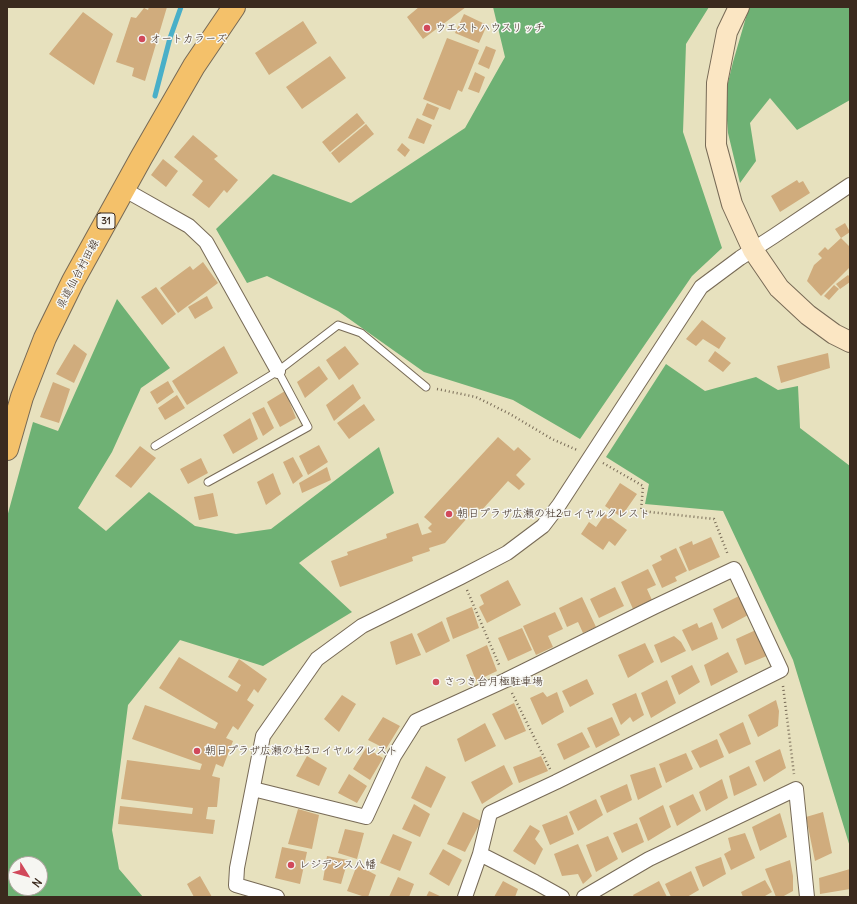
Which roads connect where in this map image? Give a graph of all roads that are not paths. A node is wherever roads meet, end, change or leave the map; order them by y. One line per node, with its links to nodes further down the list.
1 (234, 7): 4 (main road, 県道仙台村田線 / 31)
2 (739, 7): 5 (street)
3 (850, 185): 5 (street)
4 (123, 190): 7 (street); 10 (main road, 県道仙台村田線 / 31)
5 (753, 250): 6 (street); 12 (street)
6 (850, 342)
7 (278, 371): 8 (lane); 9 (lane); 11 (lane)
8 (426, 386)
9 (155, 446)
10 (7, 448)
11 (208, 482)
12 (253, 789): 13 (street); 14 (street)
13 (480, 854): 15 (street); 16 (street)
14 (276, 897)
15 (465, 897)
16 (562, 897)
17 (584, 897): 18 (street)
18 (807, 897)

